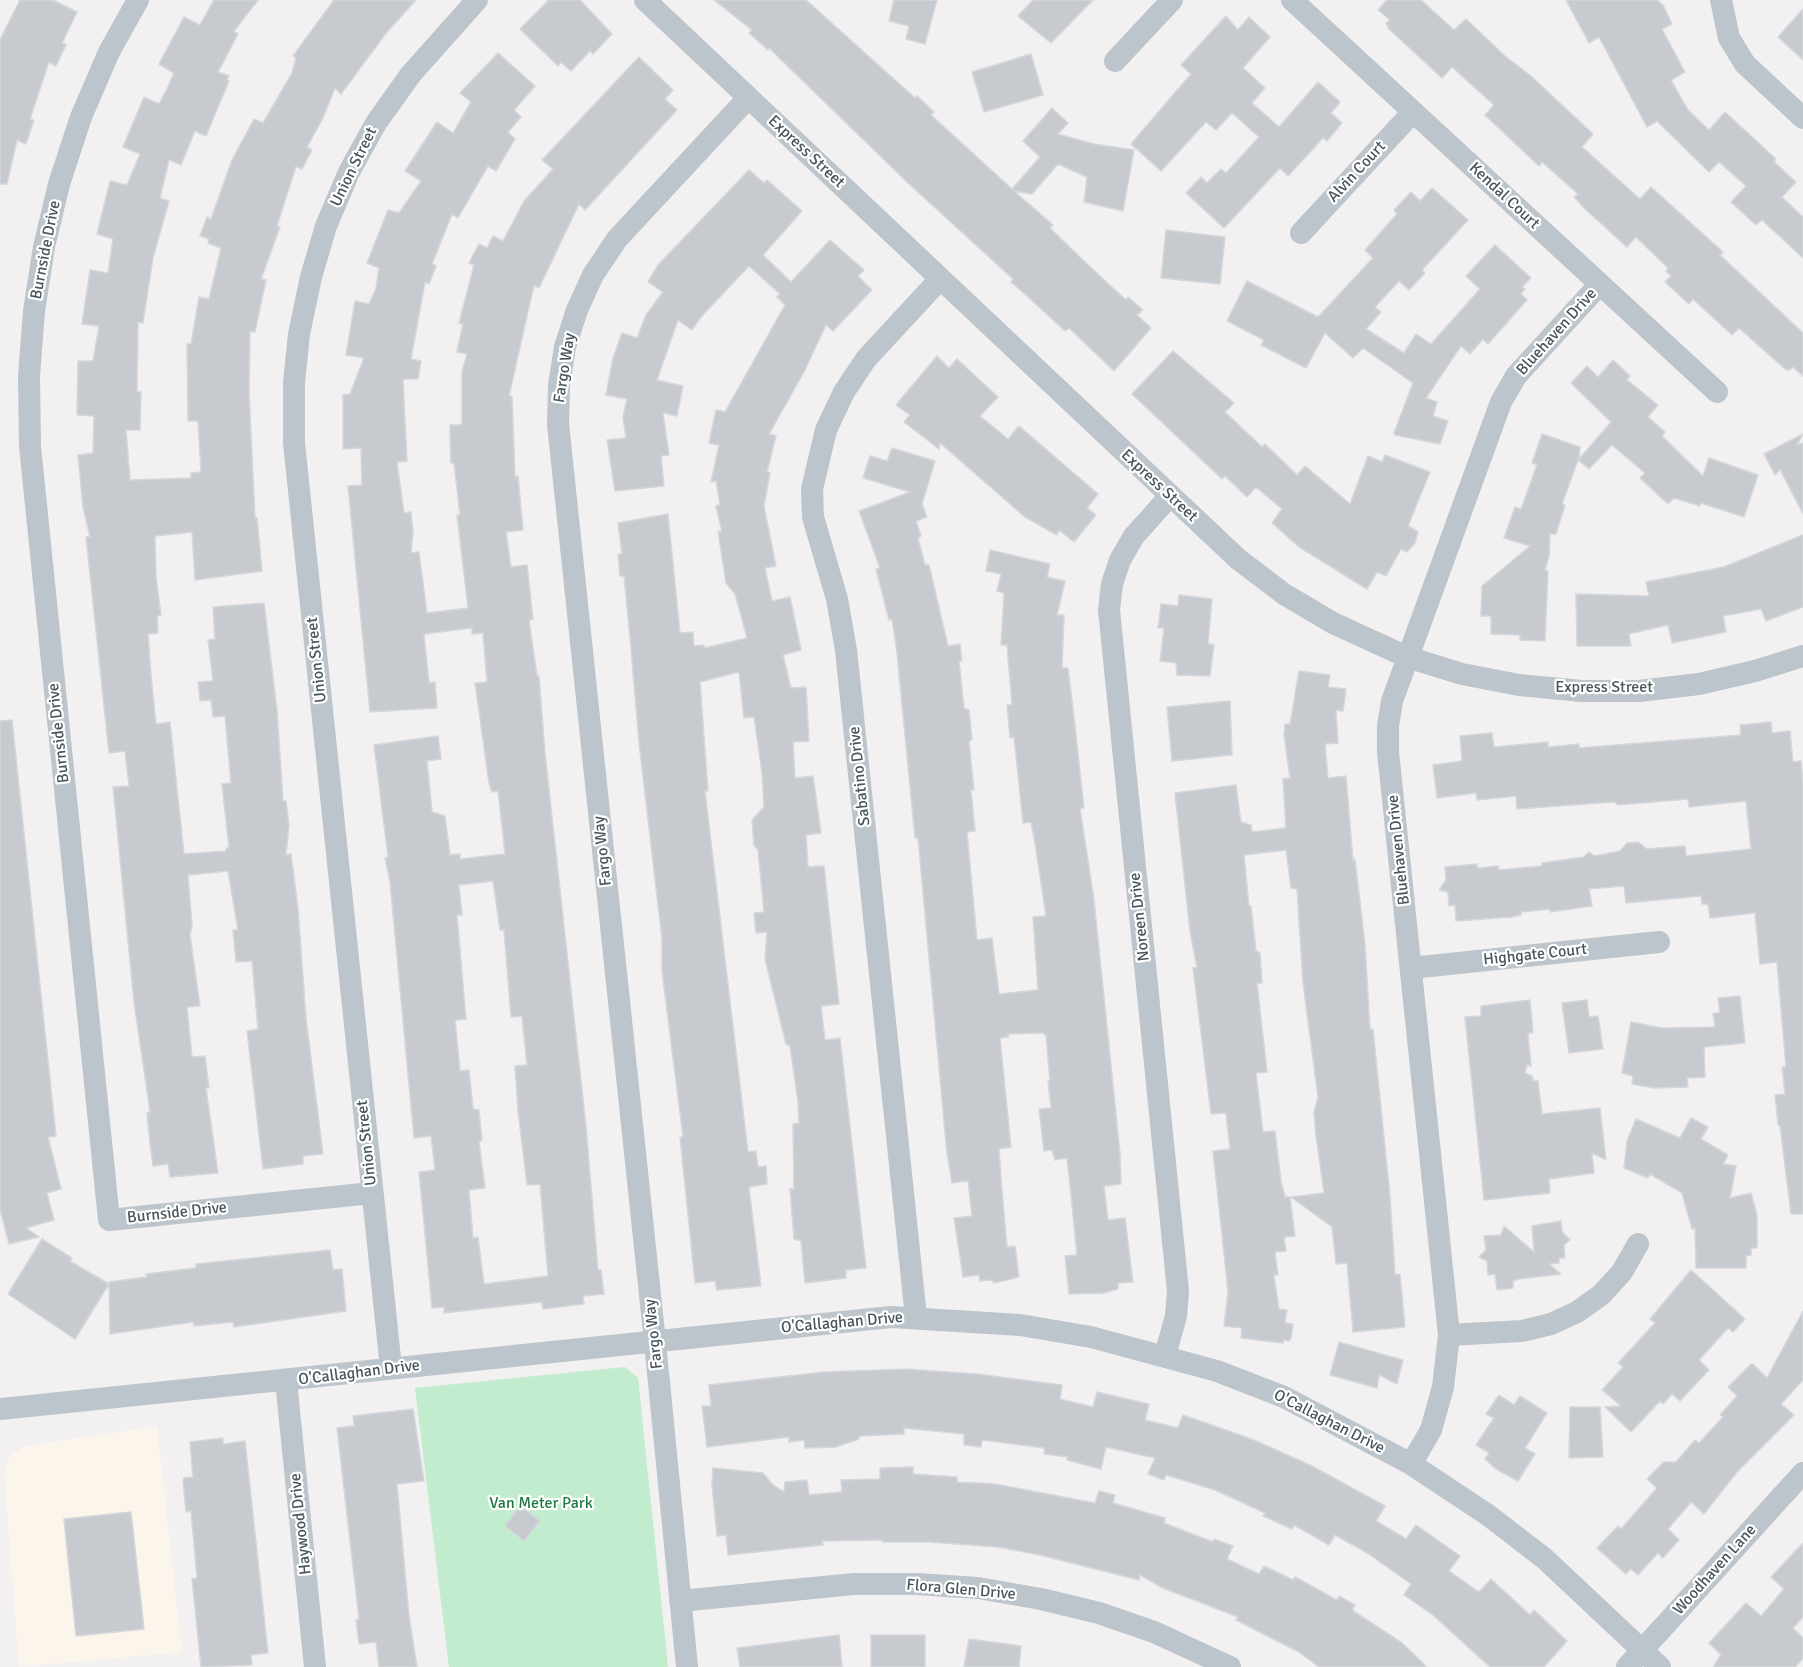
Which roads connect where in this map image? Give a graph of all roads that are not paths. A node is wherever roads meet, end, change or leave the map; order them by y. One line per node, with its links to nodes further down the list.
1 (138, 0): 20 (street, Burnside Drive)
2 (477, 0): 20 (street, Union Street)
3 (645, 0): 8 (street, Express Street)
4 (1172, 0): 7 (street)
5 (1292, 0): 9 (street, Kendal Court)
6 (1721, 0): 10 (street)
7 (1115, 61)
8 (748, 98): 12 (street, Express Street); 24 (street, Fargo Way)
9 (1413, 112): 11 (street, Alvin Court); 13 (street, Kendal Court)
10 (1803, 118)
11 (1302, 233)
12 (940, 279): 15 (street, Express Street); 22 (street, Sabatino Drive)
13 (1600, 284): 14 (street, Kendal Court); 17 (street, Bluehaven Drive)
14 (1717, 392)
15 (1170, 496): 17 (street, Express Street); 25 (street, Noreen Drive)
16 (1803, 656): 17 (street, Express Street)
17 (1407, 657): 19 (street, Bluehaven Drive)
18 (1659, 942): 19 (street, Highgate Court)
19 (1411, 968): 23 (street, Bluehaven Drive)
20 (372, 1193): 26 (street, Union Street)
21 (1638, 1244): 23 (street)
22 (916, 1317): 24 (street, O'Callaghan Drive); 25 (street, O'Callaghan Drive)
23 (1449, 1335): 29 (street, Bluehaven Drive)
24 (656, 1342): 26 (street, O'Callaghan Drive); 31 (street, Fargo Way)
25 (1166, 1355): 29 (street, O'Callaghan Drive)
26 (391, 1368): 27 (street, O'Callaghan Drive)
27 (286, 1381): 28 (street, O'Callaghan Drive); 33 (street, Haywood Drive)
28 (0, 1409)
29 (1411, 1464): 32 (street, O'Callaghan Drive)
30 (1803, 1473): 32 (street, Woodhaven Lane)
31 (680, 1601): 34 (street, Fargo Way); 35 (street, Flora Glen Drive)
32 (1635, 1659): 36 (street, O'Callaghan Drive)
33 (315, 1667)
34 (687, 1667)
35 (1230, 1667)
36 (1660, 1667)

